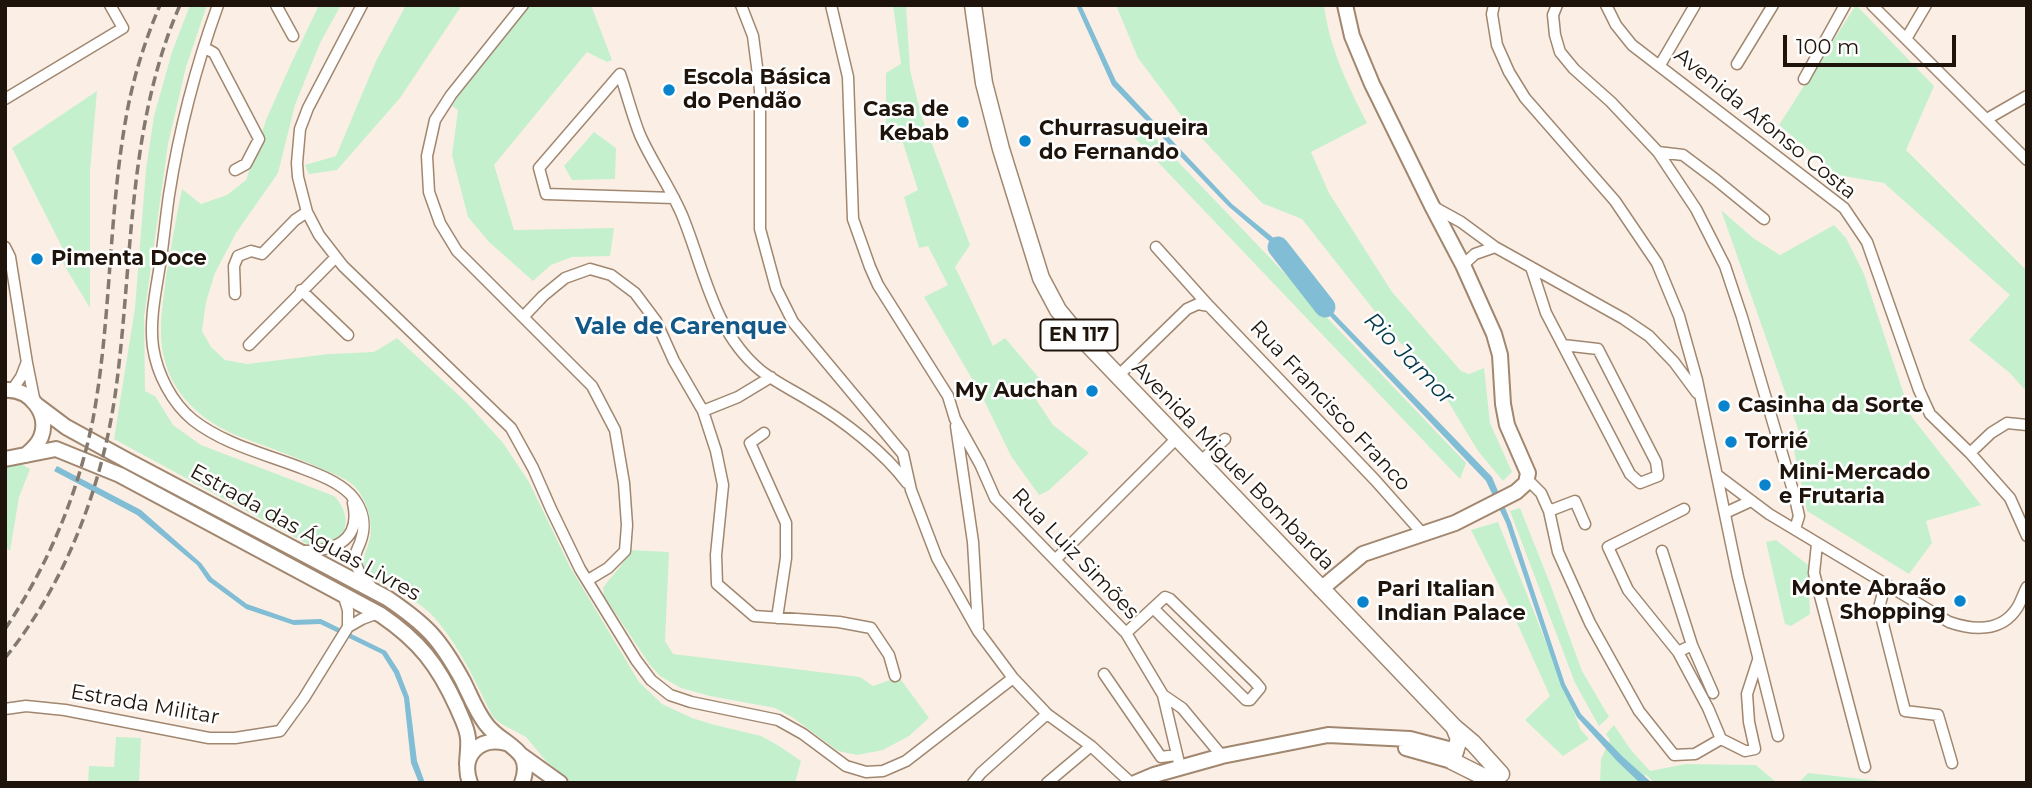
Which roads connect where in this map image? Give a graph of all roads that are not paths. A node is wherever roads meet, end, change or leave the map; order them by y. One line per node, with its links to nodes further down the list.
1 (110, 5): 25 (street)
2 (218, 5): 20 (street)
3 (276, 5): 18 (street)
4 (362, 5): 32 (street)
5 (523, 5): 43 (street)
6 (741, 5): 65 (street)
7 (831, 5): 54 (street, Rua Luiz Simões)
8 (973, 5): 48 (main road, Avenida Miguel Bombarda / EN 117)
9 (1345, 5): 31 (street)
10 (1494, 5): 51 (street)
11 (1557, 5): 27 (street)
12 (1606, 5): 22 (street, Avenida Afonso Costa)
13 (1695, 5): 22 (street)
14 (1773, 5): 21 (street)
15 (1846, 5): 23 (street)
16 (1872, 5): 19 (street)
17 (1926, 5): 19 (street)
18 (293, 36)
19 (1906, 39): 26 (street)
20 (205, 48): 29 (street); 66 (street)
21 (1737, 64)
22 (1660, 65): 59 (street, Avenida Afonso Costa)
23 (1804, 79)
24 (2027, 96): 26 (street)
25 (5, 99)
26 (1987, 118): 28 (street)
27 (1658, 152): 33 (street); 72 (street)
28 (2027, 160)
29 (235, 170)
30 (674, 198): 30 (street); 49 (street)
31 (1432, 206): 36 (street); 38 (street)
32 (307, 212): 37 (street); 41 (street)
33 (1764, 219)
34 (5, 247): 47 (street)
35 (1156, 247): 42 (street, Rua Francisco Franco)
36 (1495, 247): 38 (street); 39 (street)
37 (336, 257): 40 (street); 79 (street)
38 (1463, 265): 64 (street)
39 (1531, 267): 46 (street); 51 (street)
40 (301, 290): 44 (street); 45 (street)
41 (235, 293)
42 (1209, 306): 48 (street); 73 (street, Rua Francisco Franco)
43 (524, 316): 53 (street); 79 (street)
44 (348, 335)
45 (249, 345)
46 (1563, 345): 46 (street)
47 (27, 363): 50 (street); 52 (street)
48 (1118, 376): 57 (main road, Avenida Miguel Bombarda / EN 117)
49 (771, 377): 53 (street); 65 (street)
50 (8, 390): 52 (street, Estrada das Águas Livres)
51 (1699, 396): 63 (street)
52 (37, 405): 60 (street); 76 (street, Estrada das Águas Livres)
53 (703, 411): 87 (street)
54 (955, 419): 78 (street, Rua Luiz Simões); 89 (street)
55 (2027, 425): 59 (street)
56 (764, 433): 87 (street)
57 (1177, 438): 62 (main road, Avenida Miguel Bombarda / EN 117); 78 (street)
58 (1225, 439): 62 (street)
59 (1970, 453): 74 (street, Avenida Afonso Costa)
60 (25, 456): 61 (street, Estrada das Águas Livres); 84 (street, Estrada das Águas Livres)
61 (5, 459)
62 (1200, 462): 82 (main road, Avenida Miguel Bombarda / EN 117)
63 (1717, 475): 67 (street); 70 (street)
64 (1528, 480): 69 (street); 73 (street)
65 (911, 490): 89 (street)
66 (351, 496): 76 (street); 83 (street)
67 (1751, 501): 70 (street); 72 (street)
68 (1684, 509): 92 (street)
69 (1549, 511): 71 (street); 105 (street)
70 (1725, 513): 93 (street)
71 (1585, 524)
72 (1794, 529): 75 (street)
73 (1423, 534): 82 (street)
74 (2027, 536)
75 (1817, 544): 80 (street); 114 (street)
76 (299, 551): 83 (street, Estrada das Águas Livres)
77 (1662, 551): 91 (street)
78 (1055, 560): 90 (street, Rua Luiz Simões)
79 (587, 580): 96 (street)
80 (1885, 584): 81 (street); 112 (street)
81 (2027, 587)
82 (1321, 589): 103 (main road, Avenida Miguel Bombarda / EN 117)
83 (373, 590): 106 (street, Estrada das Águas Livres)
84 (343, 594): 86 (street, Estrada das Águas Livres); 88 (street)
85 (1153, 608): 85 (street); 90 (street)
86 (378, 613): 88 (street); 113 (street, Estrada das Águas Livres)
87 (776, 618): 95 (street)
88 (348, 627): 100 (street, Estrada Militar)
89 (978, 631): 96 (street)
90 (1126, 634): 98 (street, Rua Luiz Simões)
91 (1692, 645): 92 (street); 97 (street)
92 (1678, 652): 105 (street)
93 (1758, 659): 104 (street); 105 (street)
94 (1104, 674): 111 (street)
95 (895, 676)
96 (1013, 678): 102 (street)
97 (1713, 693)
98 (1163, 695): 99 (street, Rua Luiz Simões); 101 (street, Rua Luiz Simões)
99 (1182, 708): 101 (street); 109 (street, Rua Luiz Simões)
100 (5, 709)
101 (1167, 713): 111 (street, Rua Luiz Simões)
102 (1047, 714): 107 (street); 119 (street)
103 (1454, 727): 110 (main road); 115 (main road, Avenida Miguel Bombarda / EN 117)
104 (1778, 736)
105 (1721, 739)
106 (508, 743): 108 (street, Estrada das Águas Livres); 113 (street)
107 (1091, 747): 120 (street); 121 (street)
108 (521, 755): 117 (street); 118 (street, Estrada das Águas Livres)
109 (1222, 756): 110 (street); 111 (street)
110 (1454, 756): 115 (main road, Avenida Miguel Bombarda / EN 117)
111 (1178, 761): 121 (street)
112 (1952, 762)
113 (467, 765): 116 (street, Estrada das Águas Livres)
114 (1865, 767)
115 (1503, 780)
116 (470, 783)
117 (522, 783)
118 (560, 783)
119 (972, 783)
120 (1047, 783)
121 (1133, 783)

